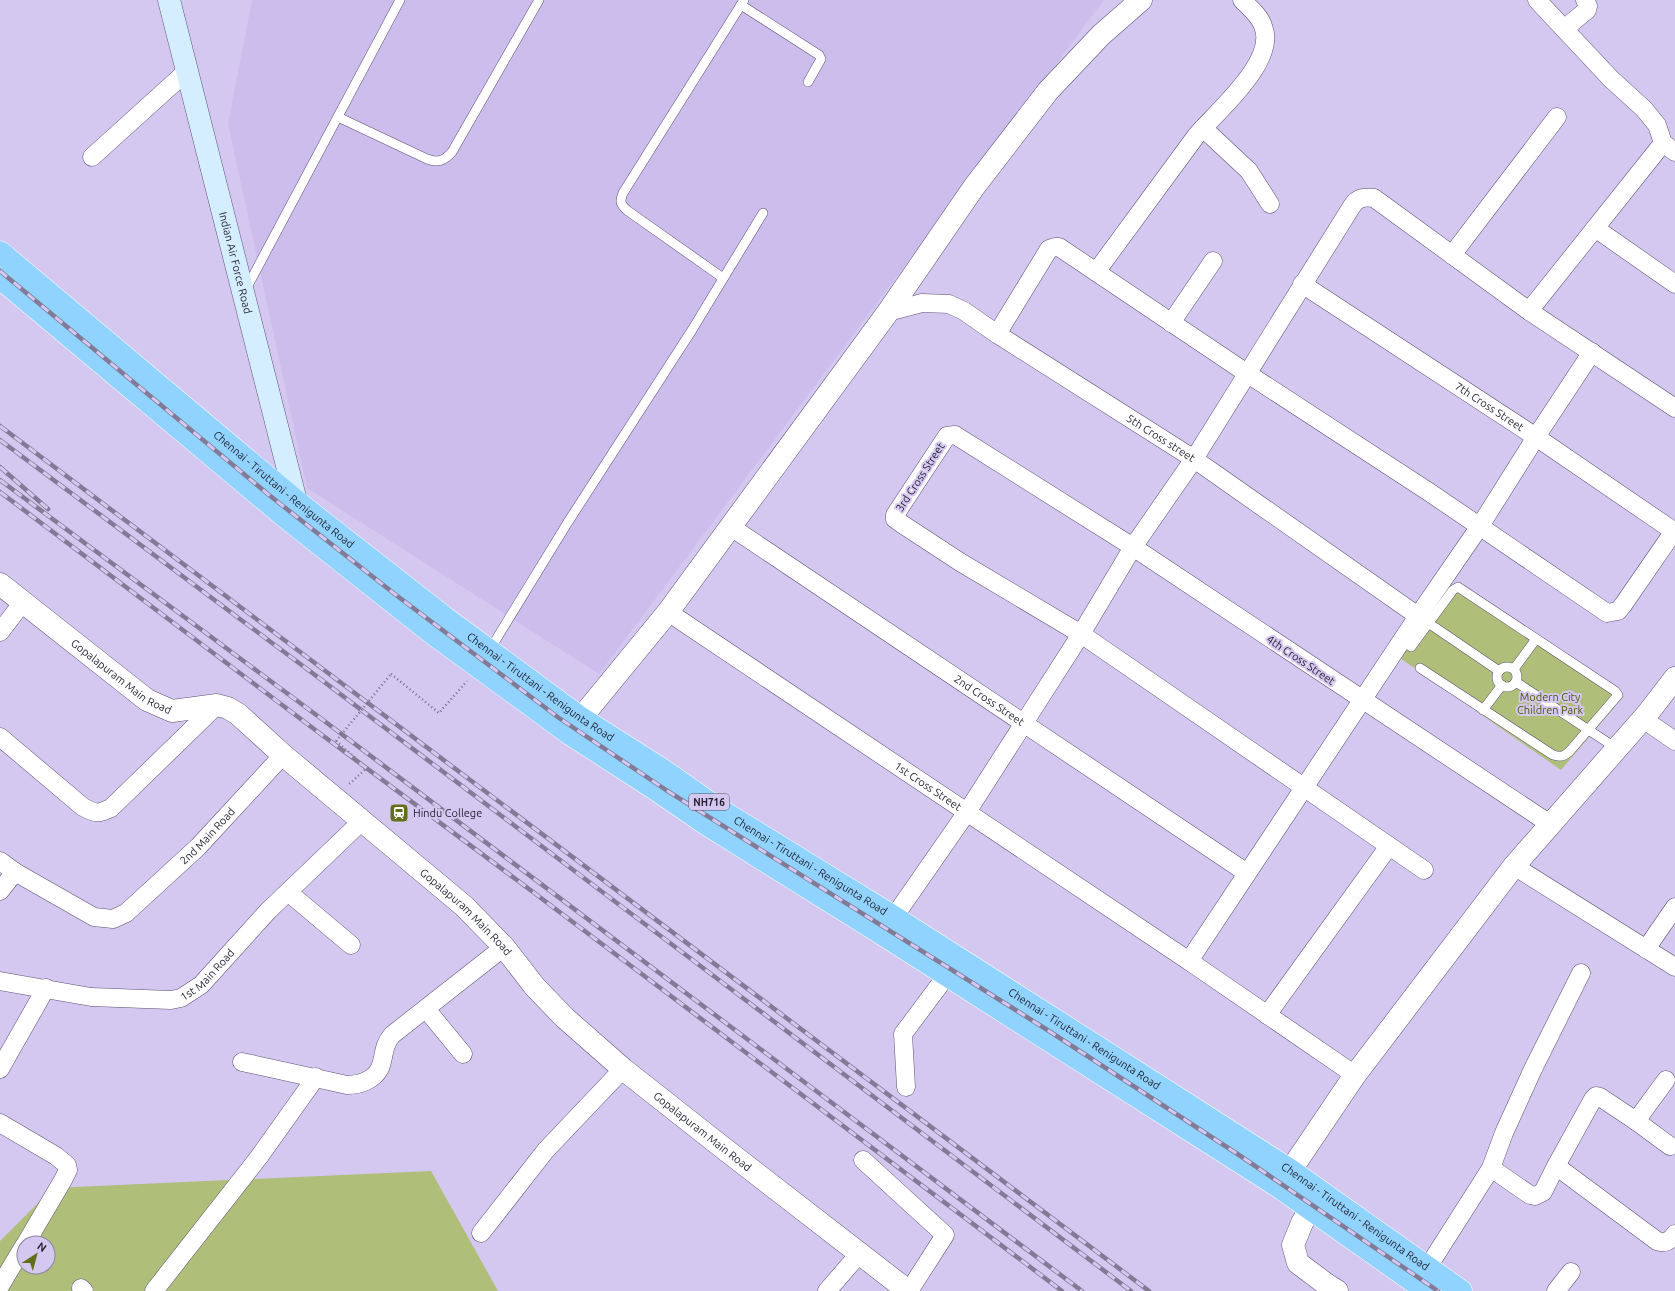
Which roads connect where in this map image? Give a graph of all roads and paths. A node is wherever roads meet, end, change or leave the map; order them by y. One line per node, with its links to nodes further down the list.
1 (169, 0): 10 (main road, Indian Air Force Road)
2 (400, 0): 12 (lane)
3 (539, 0): 12 (lane)
4 (1141, 0): 30 (street)
5 (1242, 0): 14 (street)
6 (1537, 0): 9 (street)
7 (1585, 0): 9 (street)
8 (742, 2): 11 (lane); 25 (lane)
9 (1564, 29): 15 (street)
10 (187, 71): 16 (street); 28 (main road, Indian Air Force Road)
11 (808, 82)
12 (338, 117): 28 (lane)
13 (1557, 117): 21 (street)
14 (1203, 128): 17 (street); 23 (street)
15 (1669, 148): 19 (street)
16 (92, 157)
17 (1270, 204)
18 (763, 213): 25 (lane)
19 (1595, 228): 27 (street); 29 (street)
20 (0, 252): 39 (highway, Chennai - Tiruttani - Renigunta Road / NH716)
21 (1452, 255): 26 (street); 29 (street)
22 (1213, 261): 31 (street)
23 (1096, 272): 31 (street); 32 (street)
24 (0, 278): 40 (highway, Chennai - Tiruttani - Renigunta Road / NH716)
25 (723, 278): 53 (lane)
26 (1302, 284): 34 (street); 36 (street, 7th Cross Street)
27 (1675, 284)
28 (244, 294): 39 (main road, Indian Air Force Road)
29 (1529, 311): 33 (street)
30 (888, 312): 32 (street, 5th Cross street); 42 (street)
31 (1171, 322): 34 (street)
32 (997, 334): 37 (street, 5th Cross street)
33 (1592, 352): 35 (street); 36 (street)
34 (1248, 374): 37 (street); 41 (street)
35 (1675, 408)
36 (1536, 437): 41 (street); 43 (street, 7th Cross Street)
37 (1194, 459): 44 (street); 48 (street, 5th Cross street)
38 (1052, 495): 44 (street, 4th Cross Street); 50 (street, 3rd Cross Street)
39 (296, 501): 40 (main road, Indian Air Force Road); 53 (highway, Chennai - Tiruttani - Renigunta Road / NH716)
40 (296, 526): 53 (highway, Chennai - Tiruttani - Renigunta Road / NH716)
41 (1480, 526): 43 (street); 48 (street)
42 (731, 527): 47 (street); 64 (street, 2nd Cross Street)
43 (1674, 532)
44 (1132, 547): 50 (street); 60 (street, 4th Cross Street)
45 (0, 584): 46 (street, Gopalapuram Main Road)
46 (23, 602): 49 (street); 61 (street, Gopalapuram Main Road)
47 (668, 612): 65 (street); 73 (street, 1st Cross Street)
48 (1423, 619): 51 (lane); 52 (lane); 56 (lane); 60 (street)
49 (0, 632)
50 (1081, 634): 64 (street); 71 (street)
51 (1536, 639): 55 (lane); 66 (lane)
52 (1411, 647)
53 (484, 659): 65 (highway, Chennai - Tiruttani - Renigunta Road / NH716); 72 (path, bridge)
54 (1420, 668): 62 (lane)
55 (1514, 669): 56 (lane); 58 (lane)
56 (1499, 671): 59 (lane)
57 (1675, 678): 63 (street)
58 (1516, 682): 59 (lane); 66 (lane)
59 (1502, 685): 62 (lane)
60 (1362, 700): 71 (street); 75 (street, 4th Cross Street)
61 (217, 705): 67 (street); 70 (street, Gopalapuram Main Road)
62 (1483, 710): 66 (lane)
63 (1643, 718): 68 (street); 69 (street)
64 (1024, 724): 73 (street); 81 (street, 2nd Cross Street)
65 (576, 726): 85 (highway, Chennai - Tiruttani - Renigunta Road / NH716)
66 (1587, 729): 69 (lane)
67 (0, 737)
68 (1675, 741)
69 (1616, 748): 75 (street)
70 (283, 755): 72 (street, Gopalapuram Main Road); 80 (street, 2nd Main Road)
71 (1304, 787): 76 (street); 81 (street)
72 (334, 798): 74 (street, Gopalapuram Main Road)
73 (967, 812): 85 (street); 89 (street, 1st Cross Street)
74 (362, 821): 83 (street, 1st Main Road); 87 (street, Gopalapuram Main Road)
75 (1550, 824): 78 (street)
76 (1389, 846): 79 (street); 96 (street)
77 (0, 861): 80 (street)
78 (1514, 866): 88 (street); 101 (street)
79 (1424, 870)
80 (15, 872): 82 (street)
81 (1247, 873): 89 (street)
82 (0, 891)
83 (288, 892): 86 (street); 94 (street, 1st Main Road)
84 (1675, 907): 88 (street)
85 (888, 926): 92 (highway, Chennai - Tiruttani - Renigunta Road / NH716); 111 (highway, Chennai - Tiruttani - Renigunta Road / NH716)
86 (351, 945)
87 (504, 947): 95 (street); 100 (street, Gopalapuram Main Road)
88 (1646, 949): 90 (street)
89 (1189, 961): 96 (street, 1st Cross Street)
90 (1675, 967)
91 (1581, 973): 110 (street)
92 (947, 975): 104 (street); 111 (highway, Chennai - Tiruttani - Renigunta Road / NH716)
93 (0, 981): 94 (street, 1st Main Road)
94 (46, 988): 99 (street)
95 (426, 1010): 97 (street); 102 (street)
96 (1267, 1014): 101 (street, 1st Cross Street)
97 (463, 1054)
98 (242, 1062): 102 (street)
99 (0, 1069)
100 (623, 1069): 113 (street); 116 (street, Gopalapuram Main Road)
101 (1355, 1076): 111 (street)
102 (316, 1077): 121 (street)
103 (1666, 1080): 105 (street)
104 (906, 1087)
105 (1636, 1121): 107 (street); 109 (street)
106 (0, 1123): 115 (street)
107 (1670, 1146)
108 (863, 1160): 123 (street)
109 (1556, 1166): 110 (street); 114 (street)
110 (1490, 1168): 118 (street)
111 (1285, 1179): 112 (highway, Chennai - Tiruttani - Renigunta Road / NH716); 118 (highway, Chennai - Tiruttani - Renigunta Road / NH716)
112 (1310, 1209): 124 (street); 125 (highway, Chennai - Tiruttani - Renigunta Road / NH716)
113 (481, 1233)
114 (1675, 1234)
115 (31, 1235)
116 (860, 1253): 122 (street); 123 (street, Gopalapuram Main Road)
117 (16, 1259): 120 (street)
118 (1428, 1267): 126 (highway, Chennai - Tiruttani - Renigunta Road / NH716)
119 (1571, 1272): 127 (street)
120 (0, 1286)
121 (154, 1291)
122 (827, 1291)
123 (908, 1291)
124 (1337, 1291)
125 (1427, 1291)
126 (1462, 1291)
127 (1556, 1291)

